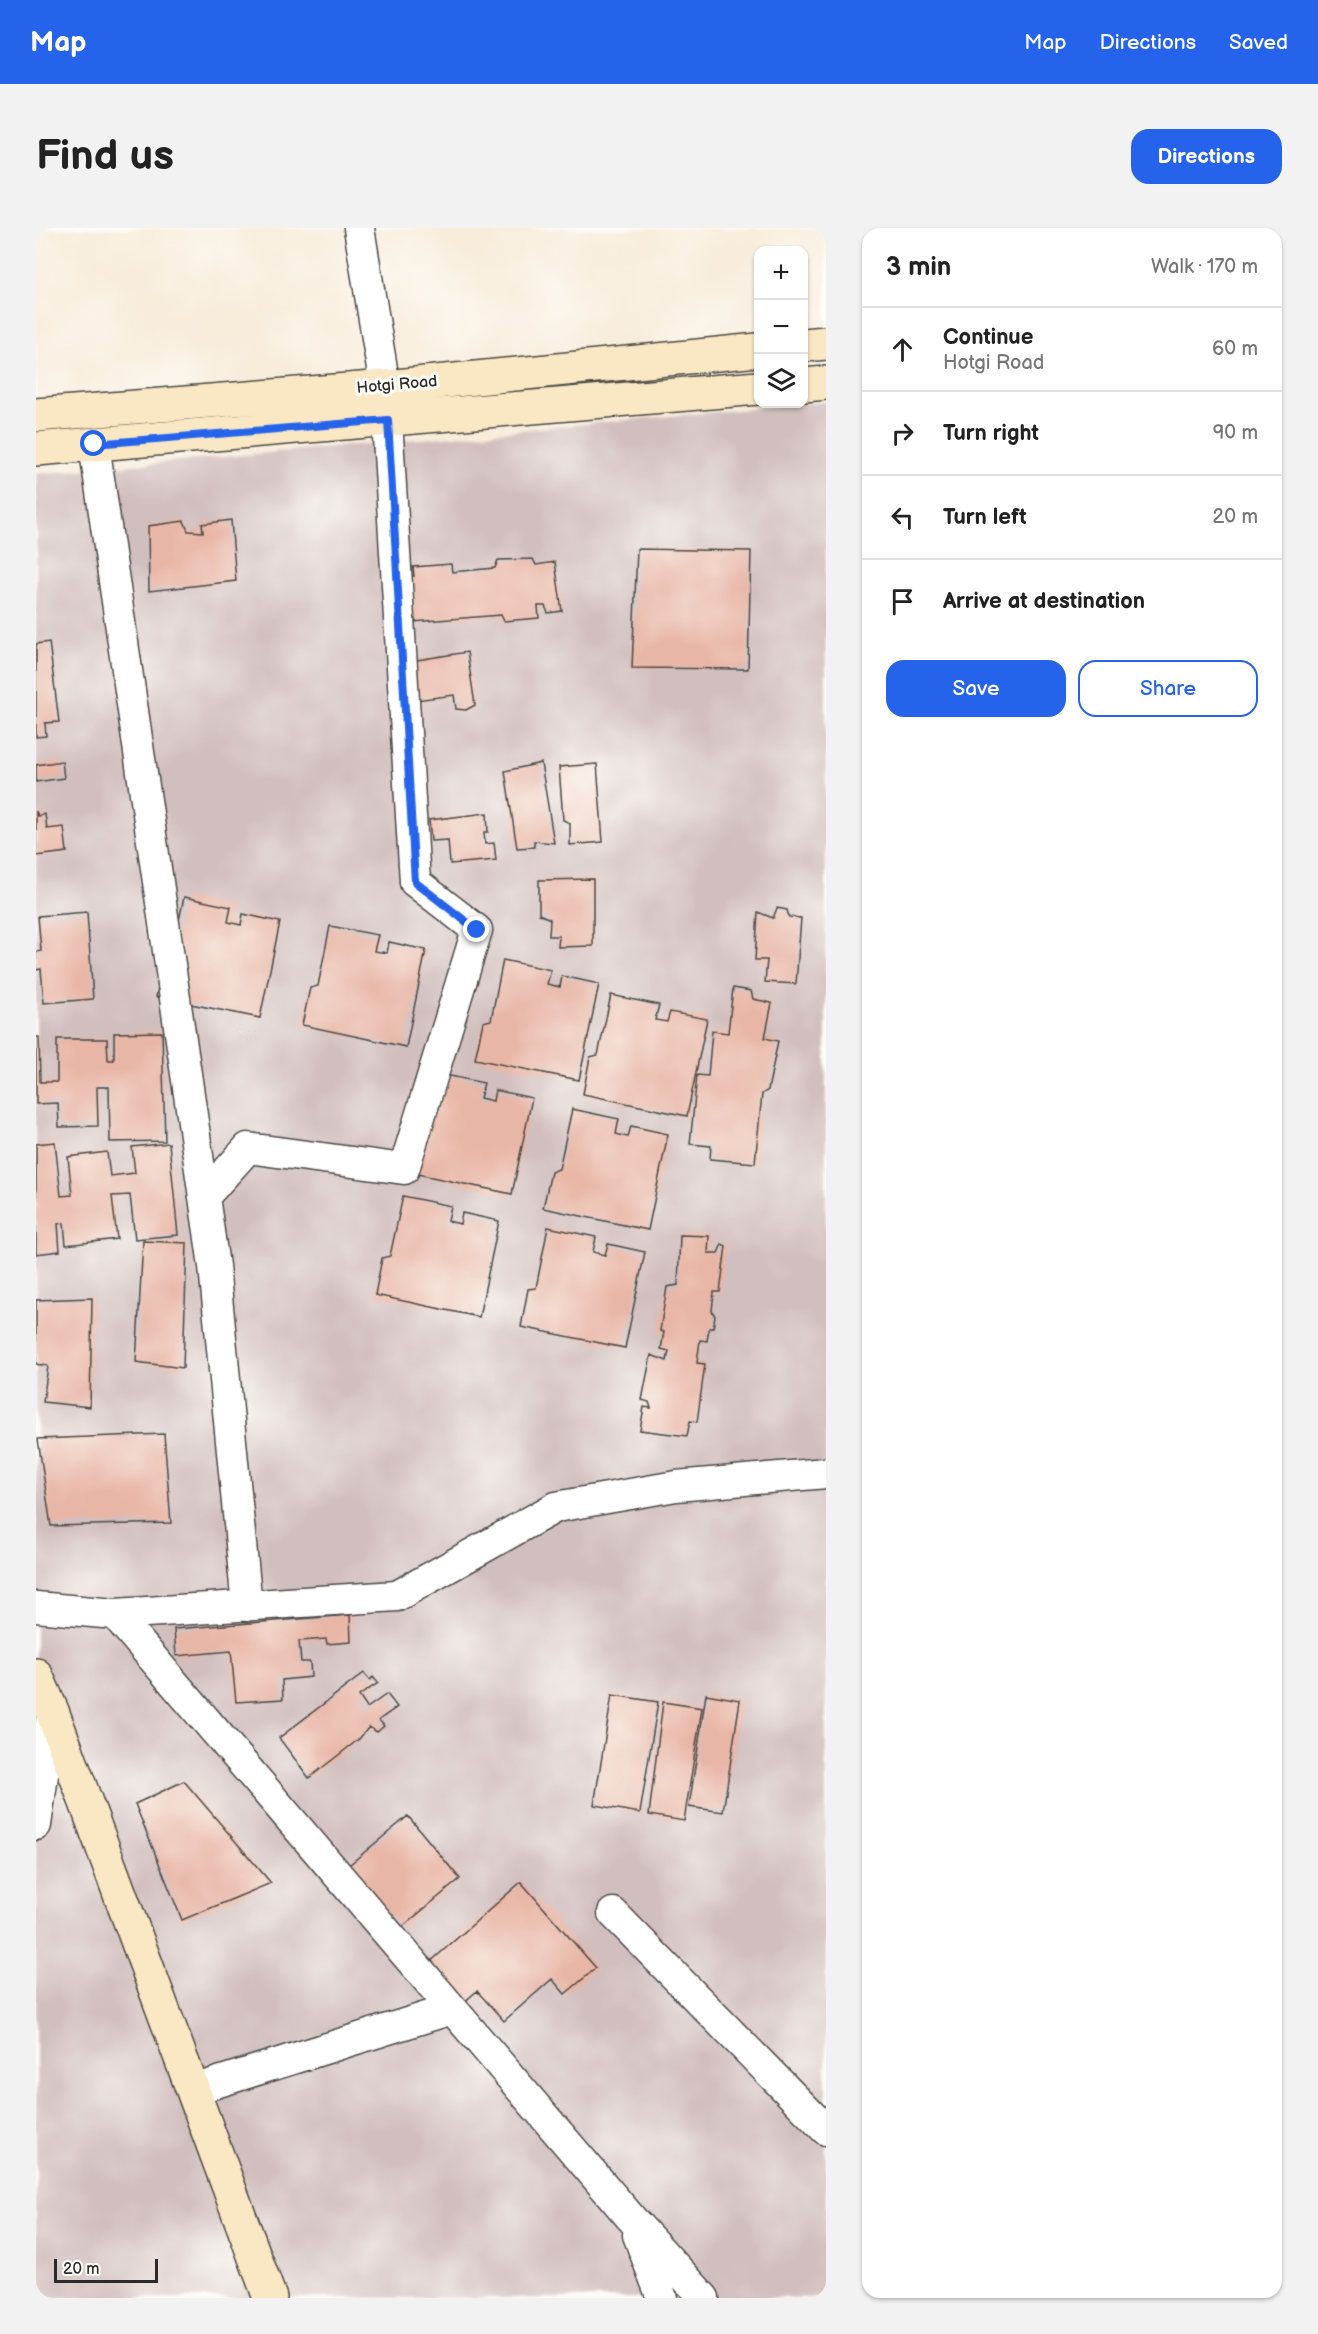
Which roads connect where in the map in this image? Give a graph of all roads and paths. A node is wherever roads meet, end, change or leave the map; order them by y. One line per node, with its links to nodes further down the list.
1 (359, 228): 7 (street)
2 (826, 343): 3 (main road)
3 (808, 345)
4 (754, 350): 7 (main road, Hotgi Road)
5 (826, 383): 6 (main road)
6 (808, 384)
7 (385, 387): 9 (main road, Hotgi Road); 10 (street)
8 (754, 388): 10 (main road, Hotgi Road)
9 (36, 415)
10 (388, 420): 11 (main road, Hotgi Road); 13 (street)
11 (94, 444): 12 (main road, Hotgi Road); 13 (street)
12 (36, 450)
13 (204, 1197): 15 (street)
14 (826, 1473): 15 (street)
15 (248, 1606): 17 (street)
16 (36, 1607): 17 (street)
17 (115, 1614): 22 (street)
18 (36, 1675): 19 (main road)
19 (52, 1711): 20 (street); 23 (main road)
20 (36, 1826)
21 (613, 1914): 24 (street)
22 (452, 2009): 23 (street); 25 (street)
23 (193, 2090): 26 (main road)
24 (826, 2130)
25 (631, 2218): 27 (street); 28 (street)
26 (270, 2298)
27 (662, 2298)
28 (704, 2298)

